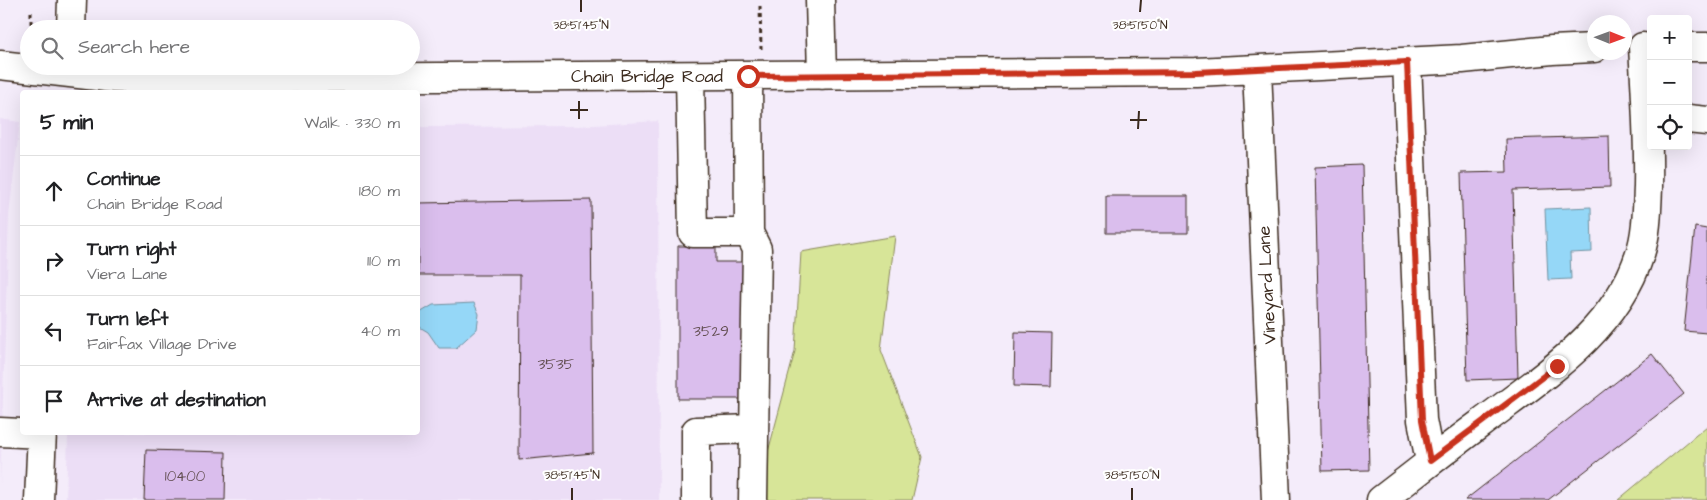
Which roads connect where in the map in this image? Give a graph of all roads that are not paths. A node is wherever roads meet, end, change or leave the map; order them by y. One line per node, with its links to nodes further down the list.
1 (72, 0): 3 (street)
2 (820, 0): 13 (street)
3 (72, 20)
4 (1640, 47): 17 (street)
5 (1692, 47): 6 (street)
6 (1707, 47)
7 (1587, 49): 8 (street, Chain Bridge Road)
8 (1407, 62): 12 (street, Chain Bridge Road); 26 (street)
9 (0, 65): 11 (street, Chain Bridge Road)
10 (754, 65): 13 (street, Chain Bridge Road); 14 (street, Chain Bridge Road); 21 (street)
11 (20, 69)
12 (1257, 70): 13 (street, Chain Bridge Road); 30 (street, Vineyard Lane)
13 (822, 75)
14 (690, 76): 16 (street, Chain Bridge Road); 21 (street)
15 (67, 77): 16 (street, Chain Bridge Road)
16 (280, 86)
17 (1648, 105)
18 (1692, 119): 19 (street)
19 (1707, 121)
20 (1648, 150): 26 (street)
21 (749, 233): 22 (street)
22 (753, 429): 28 (street); 29 (street)
23 (0, 432): 24 (street)
24 (20, 432)
25 (42, 435): 27 (street)
26 (1430, 461): 31 (street)
27 (39, 500)
28 (696, 500)
29 (753, 500)
30 (1276, 500)
31 (1381, 500)

